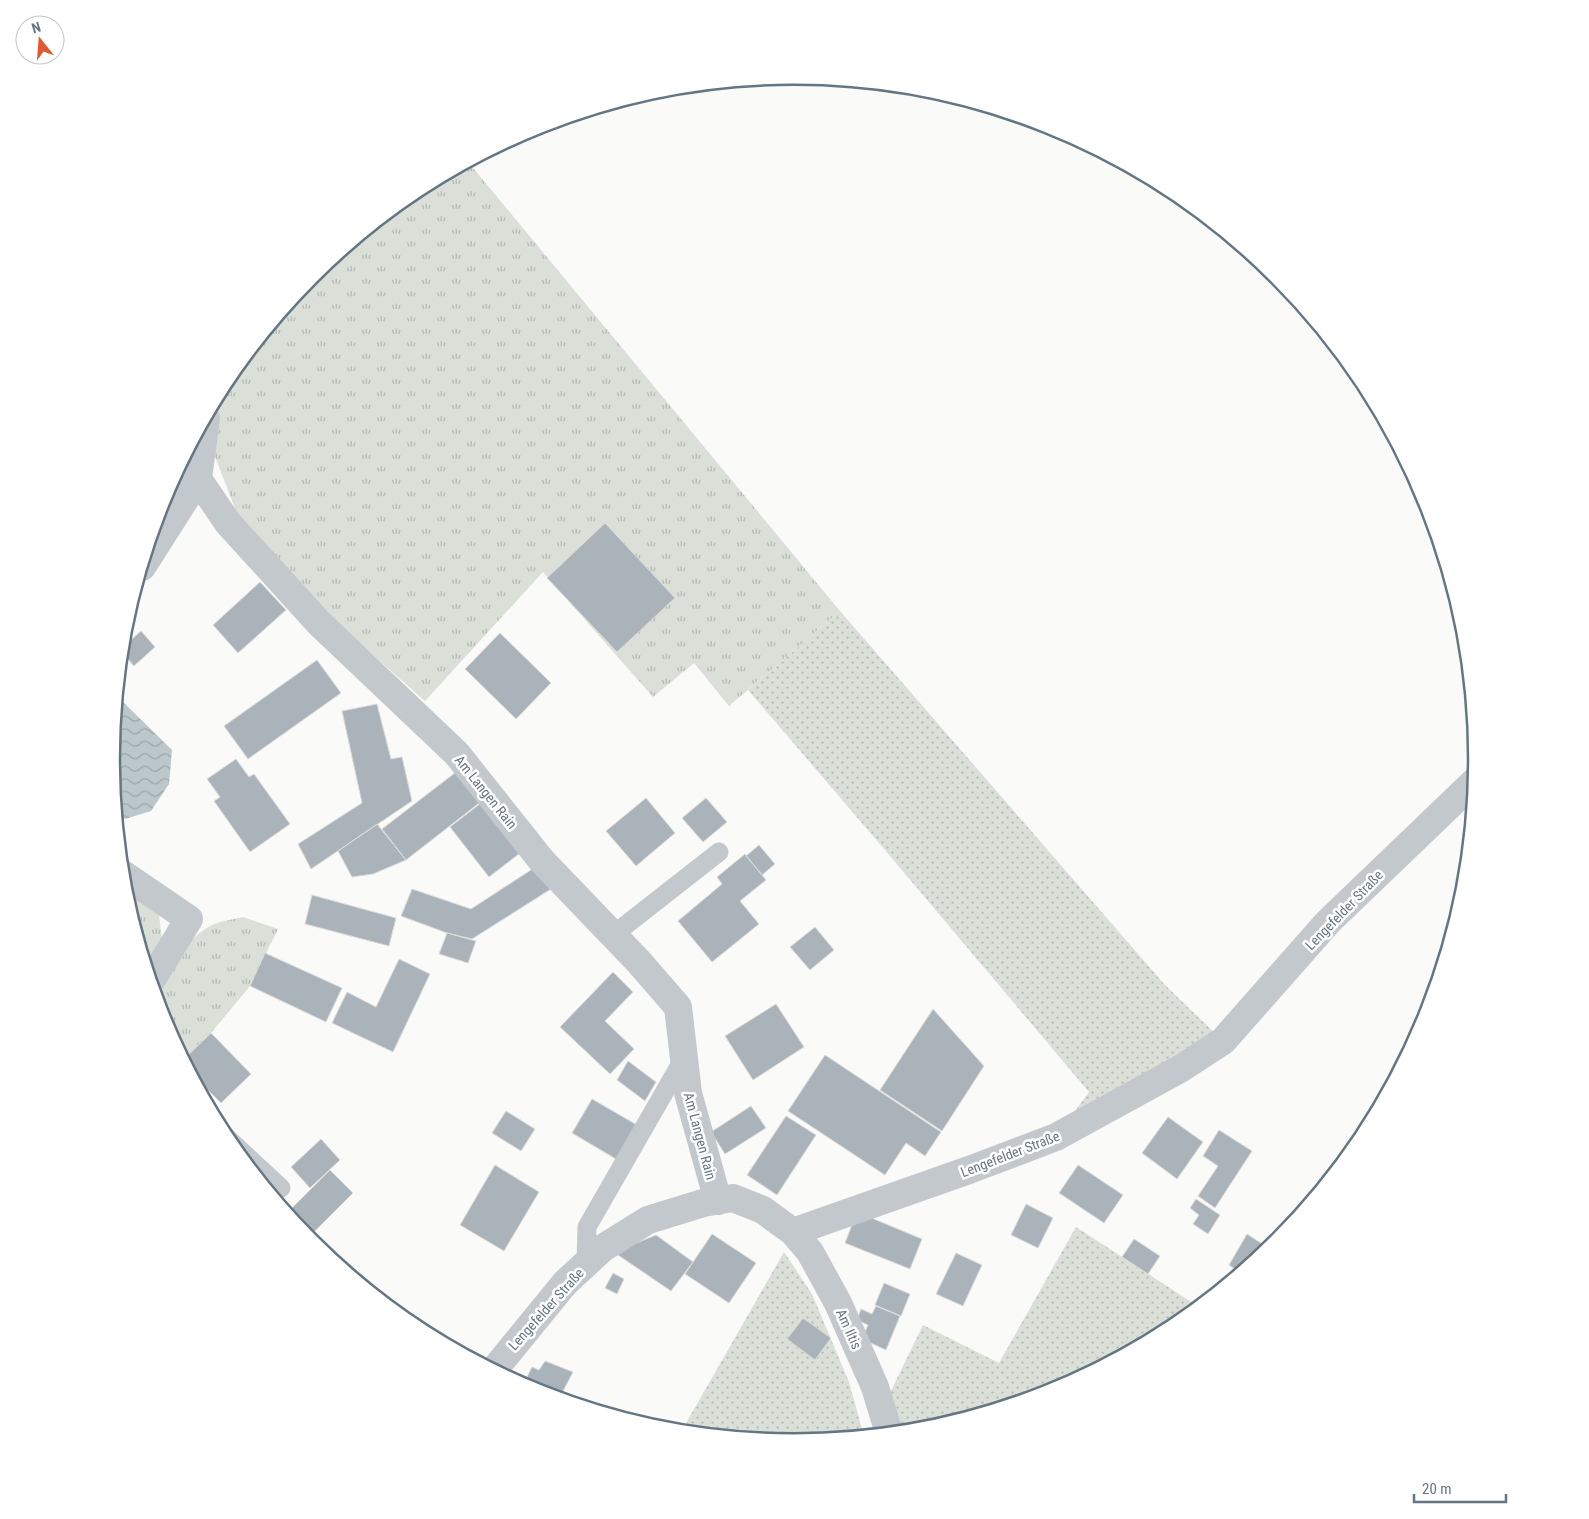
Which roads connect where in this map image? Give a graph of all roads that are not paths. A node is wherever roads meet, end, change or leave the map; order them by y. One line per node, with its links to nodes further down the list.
1 (204, 434): 2 (street)
2 (198, 479): 3 (street); 7 (street, Am Langen Rain)
3 (155, 547)
4 (1468, 787): 13 (street, Lengefelder Straße)
5 (719, 852): 7 (lane)
6 (131, 880): 8 (street)
7 (613, 935): 9 (street, Am Langen Rain)
8 (155, 974)
9 (684, 1058): 12 (street, Am Langen Rain); 14 (lane)
10 (254, 1163): 11 (lane)
11 (281, 1188)
12 (718, 1201): 13 (street, Lengefelder Straße); 14 (street, Lengefelder Straße)
13 (793, 1232): 16 (street, Am Iltis)
14 (586, 1264): 15 (street, Lengefelder Straße)
15 (498, 1365)
16 (887, 1427)

